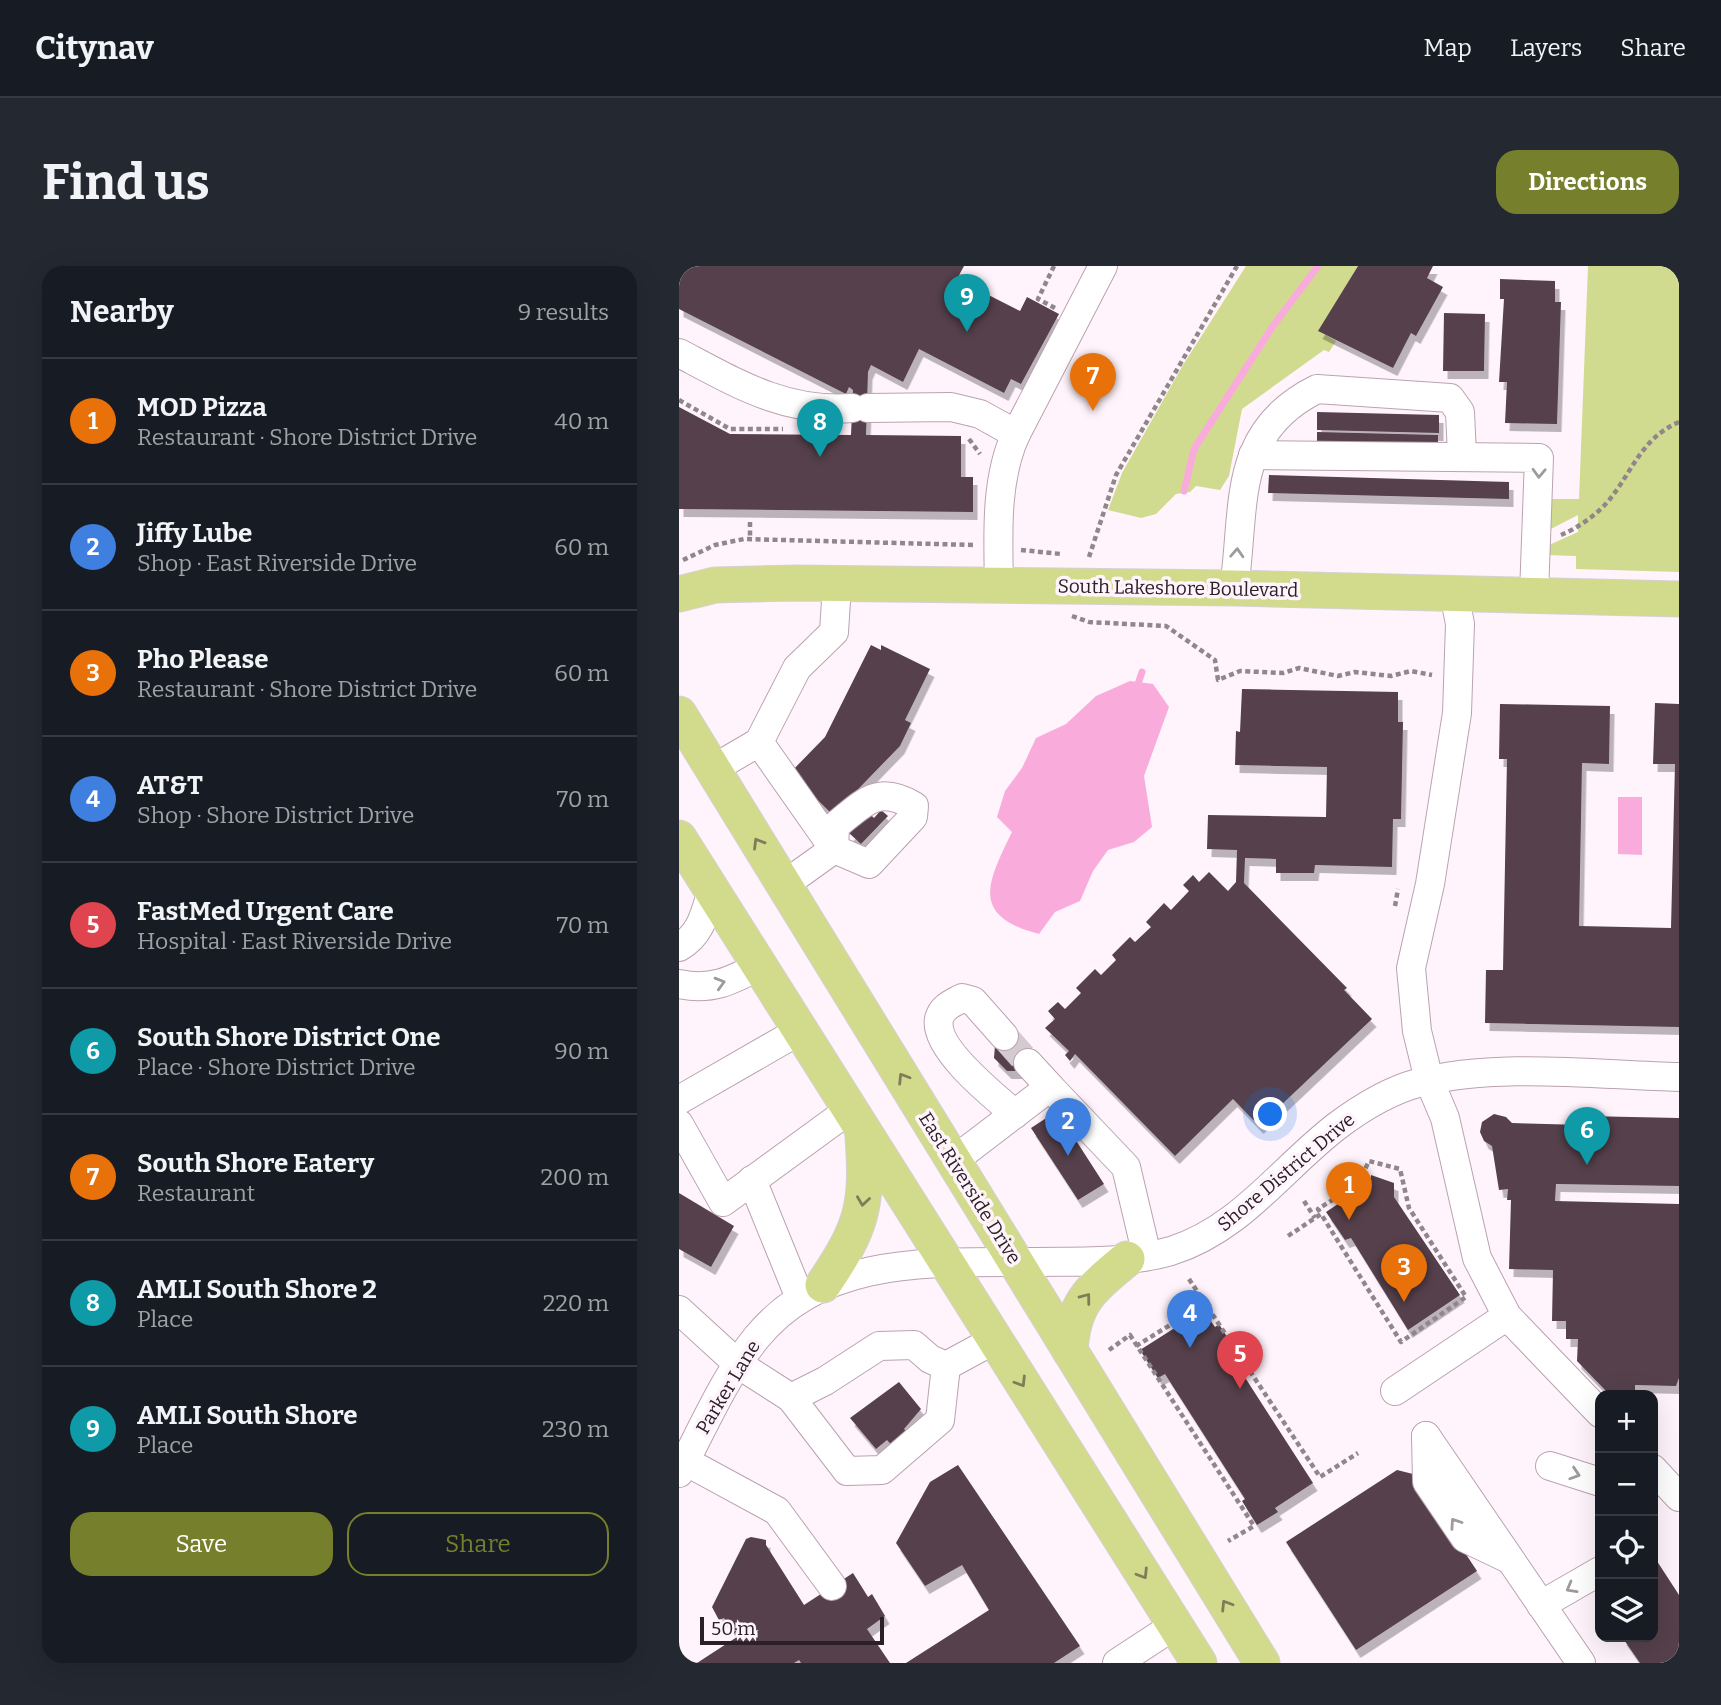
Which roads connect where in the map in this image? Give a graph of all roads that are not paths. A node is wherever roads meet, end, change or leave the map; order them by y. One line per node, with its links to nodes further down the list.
1 (1103, 266): 3 (street)
2 (679, 353): 3 (street)
3 (1016, 434): 7 (street)
4 (1253, 454): 5 (street); 5 (street); 8 (street, one-way to 4)
5 (1462, 455): 11 (street, one-way to 11)
6 (837, 585): 7 (main road, South Lakeshore Boulevard); 10 (main road, South Lakeshore Boulevard); 14 (street)
7 (999, 585): 8 (main road, South Lakeshore Boulevard)
8 (1234, 588): 9 (main road, South Lakeshore Boulevard)
9 (1454, 593): 11 (main road, South Lakeshore Boulevard); 26 (street)
10 (679, 594)
11 (1534, 594): 12 (main road, South Lakeshore Boulevard)
12 (1679, 599)
13 (679, 714): 15 (main road, East Riverside Drive)
14 (759, 742): 15 (street); 17 (street)
15 (713, 769): 17 (main road, East Riverside Drive, one-way to 15)
16 (679, 838): 18 (main road)
17 (784, 885): 32 (main road, East Riverside Drive, one-way to 17)
18 (712, 890): 19 (street); 20 (main road)
19 (679, 947)
20 (759, 966): 21 (street, one-way to 20); 22 (main road)
21 (679, 984)
22 (799, 1031): 28 (street); 30 (main road)
23 (1004, 1036): 29 (street)
24 (1028, 1063): 27 (street)
25 (1679, 1077): 26 (street, Shore District Drive)
26 (1429, 1080): 34 (street, Shore District Drive); 39 (street)
27 (1051, 1087): 29 (street); 34 (street)
28 (679, 1100)
29 (1015, 1114): 32 (street)
30 (856, 1122): 33 (street); 36 (main road); 37 (main road, one-way to 37)
31 (679, 1124): 33 (street)
32 (953, 1161): 35 (main road, East Riverside Drive)
33 (752, 1180): 37 (street)
34 (1137, 1258): 35 (street, Shore District Drive); 41 (main road, one-way to 34)
35 (1015, 1262): 36 (street, Shore District Drive); 41 (main road, East Riverside Drive)
36 (945, 1263): 37 (street, Parker Lane); 40 (main road)
37 (811, 1291): 42 (street, Parker Lane)
38 (679, 1310): 42 (street)
39 (1507, 1316): 44 (street); 46 (street)
40 (994, 1340): 43 (street); 56 (main road, one-way to 56)
41 (1070, 1351): 59 (main road, East Riverside Drive, one-way to 41)
42 (738, 1364): 45 (street); 49 (street, Parker Lane)
43 (946, 1366): 45 (street); 45 (street)
44 (1395, 1391)
45 (792, 1398)
46 (1595, 1408)
47 (1426, 1436): 55 (street)
48 (1550, 1466): 51 (street, one-way to 51)
49 (682, 1467): 54 (street)
50 (1658, 1474): 52 (street)
51 (1595, 1480)
52 (1679, 1496)
53 (1595, 1575): 55 (street, one-way to 55)
54 (832, 1586)
55 (1541, 1605): 60 (street)
56 (1175, 1625): 57 (street); 58 (main road)
57 (1117, 1663)
58 (1199, 1663)
59 (1262, 1663)
60 (1580, 1663)

